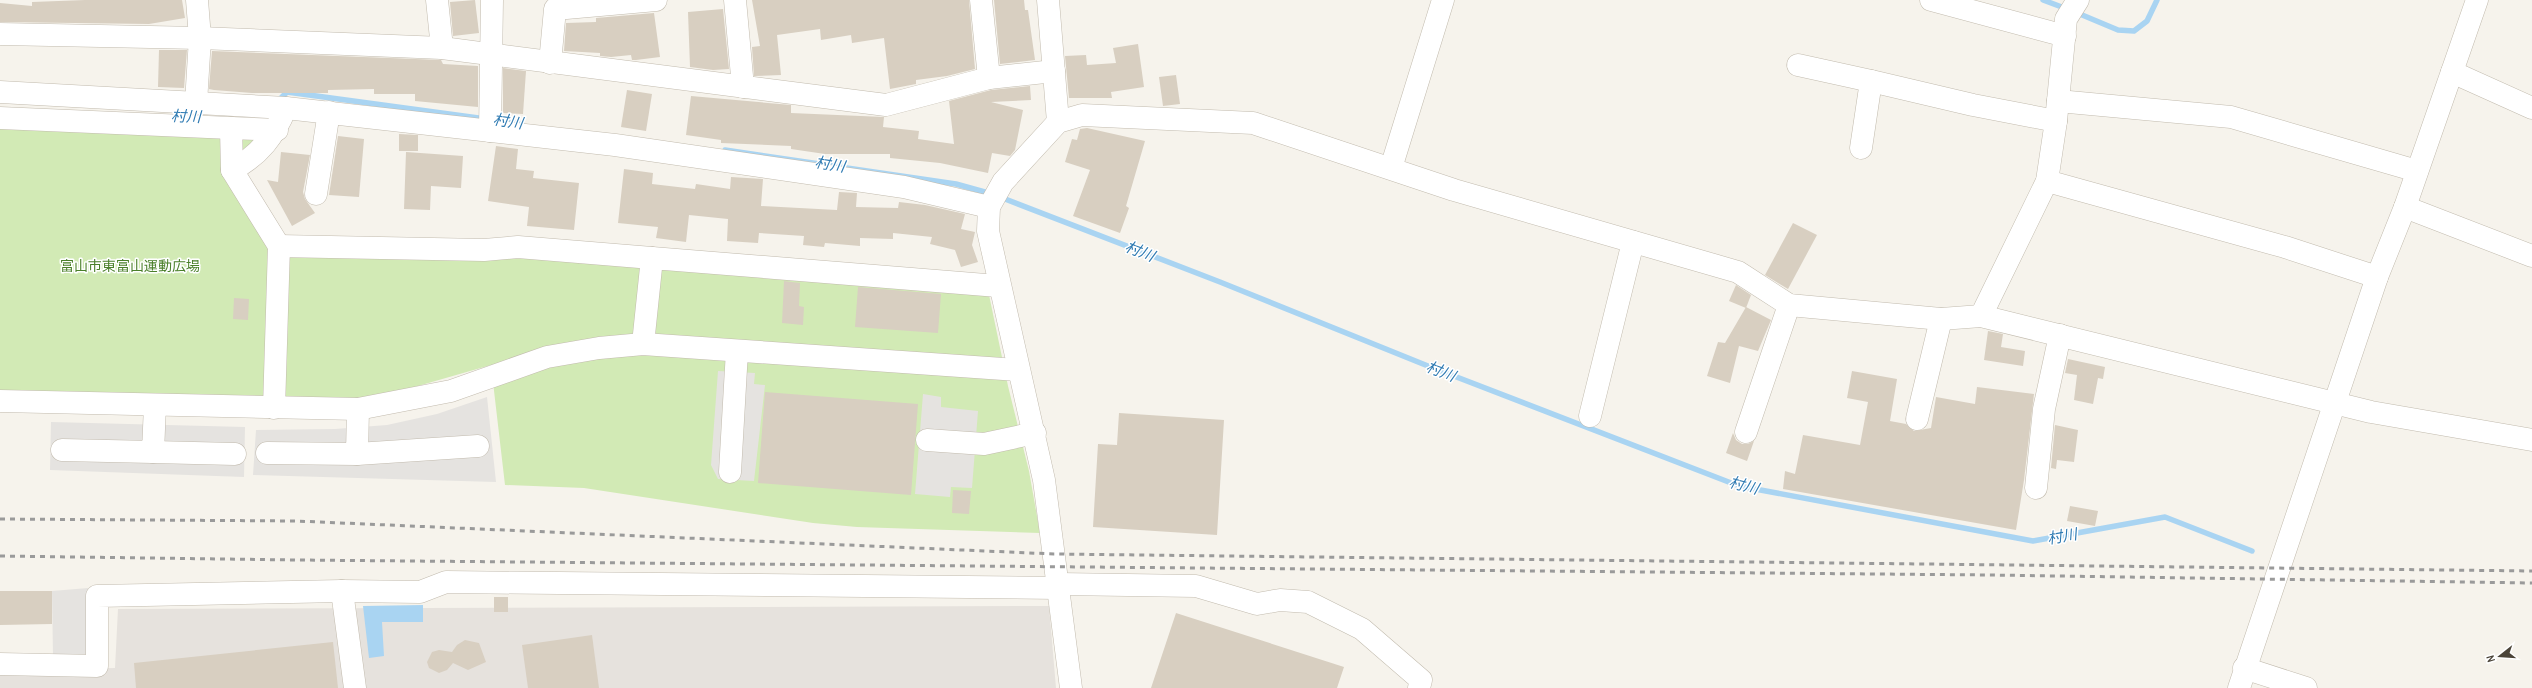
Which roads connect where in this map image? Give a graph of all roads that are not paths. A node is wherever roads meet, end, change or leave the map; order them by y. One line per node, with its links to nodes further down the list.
1 (197, 0): 14 (street)
2 (437, 0): 15 (street)
3 (492, 0): 16 (street)
4 (656, 0): 17 (street)
5 (735, 0): 23 (street)
6 (981, 0): 21 (street)
7 (1048, 0): 19 (street)
8 (1443, 0): 36 (street)
9 (1931, 0): 13 (street)
10 (2078, 0): 13 (street)
11 (2477, 0): 20 (street)
12 (0, 34): 14 (street)
13 (2065, 36): 28 (street)
14 (200, 38): 15 (street); 25 (street)
15 (442, 48): 16 (street)
16 (491, 55): 17 (street); 34 (street)
17 (550, 62): 23 (street)
18 (1798, 65): 22 (street)
19 (1054, 71): 21 (street); 31 (street)
20 (2452, 72): 27 (street); 38 (street)
21 (989, 78): 23 (street)
22 (1871, 81): 28 (street); 35 (street)
23 (743, 87)
24 (0, 92): 25 (street)
25 (196, 103): 26 (street)
26 (286, 108): 29 (street); 33 (street)
27 (2532, 108)
28 (2057, 111): 38 (street); 39 (street)
29 (329, 112): 34 (street); 40 (street)
30 (0, 118): 32 (street)
31 (1058, 122): 36 (street); 41 (street)
32 (231, 128): 33 (street); 37 (street)
33 (277, 130): 37 (street)
34 (490, 131): 41 (street)
35 (1861, 148)
36 (1391, 168): 43 (street)
37 (232, 170): 44 (street)
38 (2417, 171): 42 (street)
39 (2048, 181): 47 (street); 50 (street)
40 (316, 194)
41 (989, 206): 48 (street)
42 (2405, 207): 45 (street); 47 (street)
43 (1632, 242): 49 (street); 61 (street)
44 (279, 246): 46 (street); 59 (street)
45 (2532, 256)
46 (652, 258): 48 (street); 53 (street)
47 (2377, 278): 57 (street)
48 (998, 286): 55 (street)
49 (1789, 305): 51 (street); 63 (street)
50 (1981, 316): 51 (street); 52 (street)
51 (1941, 318): 62 (street)
52 (2060, 335): 57 (street); 74 (street)
53 (643, 344): 54 (street); 60 (street)
54 (737, 351): 55 (street); 73 (street)
55 (1018, 370): 64 (street)
56 (0, 401): 58 (street)
57 (2334, 402): 66 (street); 78 (street)
58 (155, 405): 59 (street); 69 (street)
59 (274, 408): 60 (street)
60 (358, 409): 72 (street)
61 (1590, 416)
62 (1917, 419)
63 (1746, 432)
64 (1035, 433): 65 (street); 75 (street)
65 (928, 440)
66 (2532, 440)
67 (478, 446): 72 (street)
68 (62, 450): 69 (street)
69 (153, 452): 71 (street)
70 (267, 453): 72 (street)
71 (235, 454)
72 (358, 454)
73 (730, 472)
74 (2036, 488)
75 (1059, 586): 76 (street); 80 (street); 81 (street)
76 (342, 591): 77 (street); 79 (street)
77 (0, 664)
78 (2241, 678): 82 (street)
79 (355, 688)
80 (1070, 688)
81 (1419, 688)
82 (2306, 688)

